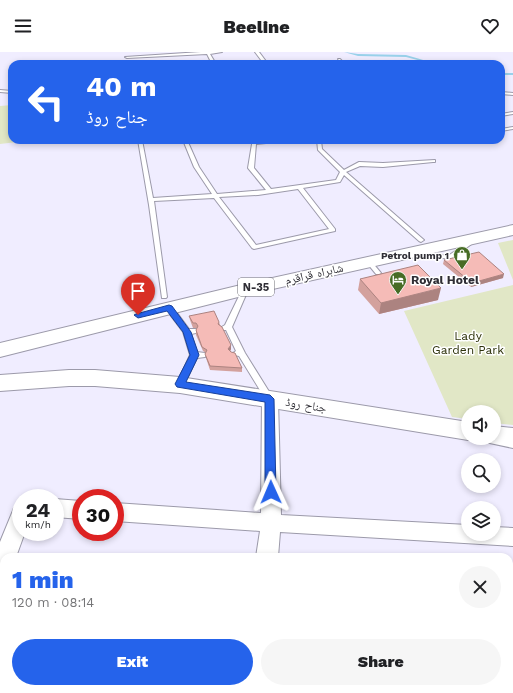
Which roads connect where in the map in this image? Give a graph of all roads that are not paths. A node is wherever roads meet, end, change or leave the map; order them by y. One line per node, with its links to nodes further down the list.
1 (126, 52): 5 (lane)
2 (208, 52): 3 (lane); 4 (lane)
3 (220, 52)
4 (156, 56): 5 (lane)
5 (127, 57): 6 (lane)
6 (127, 60)
7 (141, 144): 16 (lane)
8 (186, 144): 15 (lane)
9 (253, 144): 14 (lane)
10 (319, 144): 12 (lane)
11 (433, 161): 12 (lane)
12 (343, 172): 13 (lane); 19 (lane)
13 (299, 187): 14 (lane); 15 (lane)
14 (270, 191): 15 (lane)
15 (215, 196): 16 (lane)
16 (151, 200): 21 (lane)
17 (513, 220): 19 (main road, شاہراہ قراقرم / N-35)
18 (513, 230): 19 (main road, شاہراہ قراقرم / N-35)
19 (416, 246): 20 (main road, شاہراہ قراقرم / N-35); 21 (main road, شاہراہ قراقرم / N-35)
20 (244, 290): 21 (main road, شاہراہ قراقرم / N-35); 26 (lane)
21 (166, 302): 22 (main road, شاہراہ قراقرم / N-35); 23 (main road, شاہراہ قراقرم / N-35); 25 (lane)
22 (0, 335)
23 (0, 350)
24 (0, 383): 25 (main road, جناح روڈ)
25 (180, 384): 26 (main road, جناح روڈ)
26 (270, 399): 27 (main road, جناح روڈ); 31 (street)
27 (461, 430)
28 (501, 436): 29 (main road)
29 (513, 438)
30 (124, 513): 31 (street)
31 (271, 523): 32 (street); 35 (street)
32 (513, 537)
33 (12, 538): 34 (street)
34 (6, 553)
35 (267, 553)

